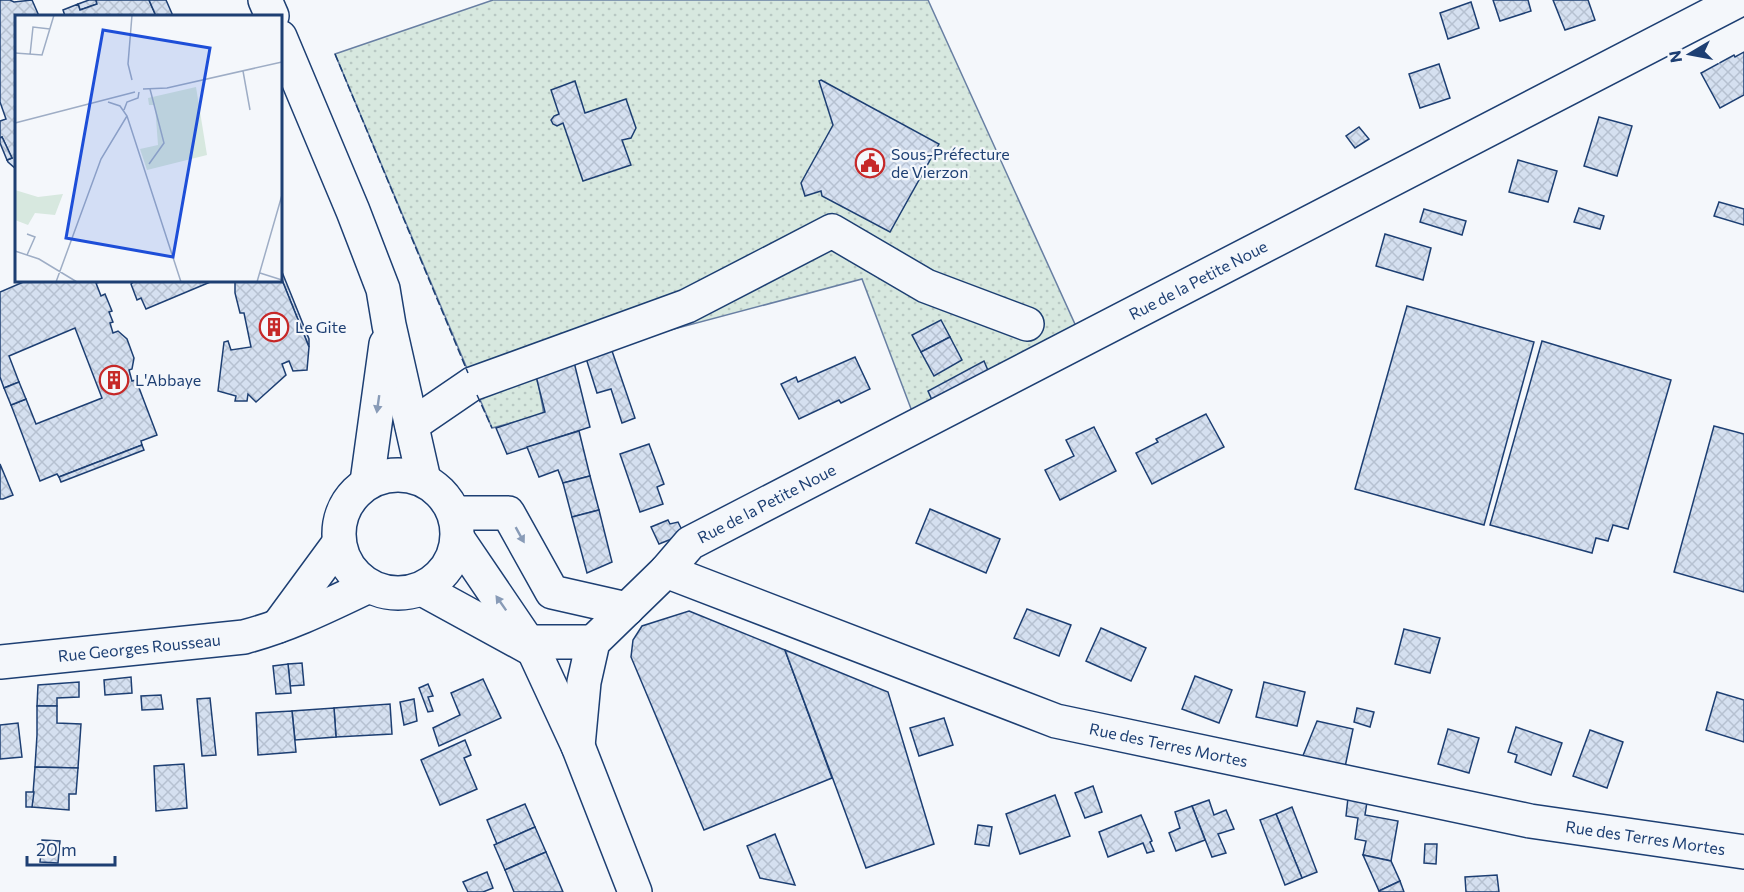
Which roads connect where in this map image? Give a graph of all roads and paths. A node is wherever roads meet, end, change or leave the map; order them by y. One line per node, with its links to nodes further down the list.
1 (265, 0): 3 (street)
2 (1739, 0): 12 (street, Rue de la Petite Noue)
3 (272, 15)
4 (282, 43): 6 (street)
5 (1027, 324): 7 (street)
6 (389, 325): 7 (street); 9 (street, one-way to 9)
7 (412, 425): 8 (street)
8 (424, 480): 9 (street); 10 (street)
9 (367, 482): 11 (street)
10 (456, 526): 14 (street); 15 (street, one-way to 15); 18 (street, one-way to 10)
11 (339, 543): 13 (street); 16 (street)
12 (666, 571): 15 (street); 21 (street, Rue des Terres Mortes)
13 (369, 586): 14 (street); 16 (street, Rue Georges Rousseau)
14 (422, 589): 18 (street)
15 (627, 609): 17 (street)
16 (276, 628): 19 (street, Rue Georges Rousseau)
17 (593, 642): 18 (street); 20 (street)
18 (531, 646): 20 (street)
19 (0, 662)
20 (578, 746): 22 (street)
21 (1744, 852)
22 (635, 892)

